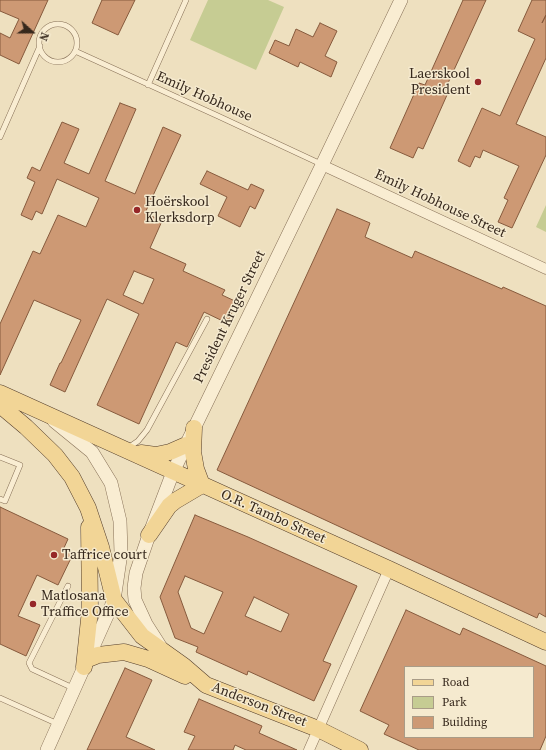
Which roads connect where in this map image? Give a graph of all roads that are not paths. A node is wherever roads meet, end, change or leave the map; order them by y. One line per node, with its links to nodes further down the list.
1 (186, 0): 5 (lane)
2 (401, 0): 7 (street, President Kruger Street)
3 (40, 46): 4 (lane); 4 (lane); 6 (lane)
4 (75, 51): 5 (lane, Emily Hobhouse)
5 (148, 85): 7 (lane, Emily Hobhouse)
6 (0, 137)
7 (322, 165): 8 (street, Emily Hobhouse Street); 15 (street, President Kruger Street)
8 (546, 269)
9 (208, 319): 17 (lane)
10 (0, 393): 13 (main road, O.R. Tambo Street)
11 (0, 405): 14 (main road)
12 (0, 413): 14 (street)
13 (44, 413): 17 (main road, O.R. Tambo Street); 26 (street)
14 (26, 427): 22 (main road)
15 (194, 428): 16 (street, President Kruger Street); 20 (main road)
16 (186, 445): 17 (main road); 19 (street, President Kruger Street)
17 (128, 451): 19 (main road, O.R. Tambo Street)
18 (0, 457): 21 (lane)
19 (173, 472): 20 (main road, O.R. Tambo Street); 23 (street, President Kruger Street)
20 (202, 485): 23 (main road); 24 (main road, O.R. Tambo Street)
21 (0, 499)
22 (88, 508): 26 (main road); 29 (main road)
23 (149, 535): 28 (street, President Kruger Street)
24 (389, 569): 27 (main road, O.R. Tambo Street); 34 (street)
25 (68, 586): 31 (lane)
26 (114, 600): 28 (main road, Anderson Street); 29 (street)
27 (546, 642)
28 (164, 653): 30 (main road, Anderson Street)
29 (86, 663): 30 (main road); 31 (street)
30 (206, 685): 34 (main road, Anderson Street)
31 (74, 689): 33 (street)
32 (0, 698): 33 (lane)
33 (59, 725): 35 (street)
34 (318, 729): 36 (street); 37 (main road, Anderson Street)
35 (47, 750)
36 (309, 750)
37 (360, 750)

